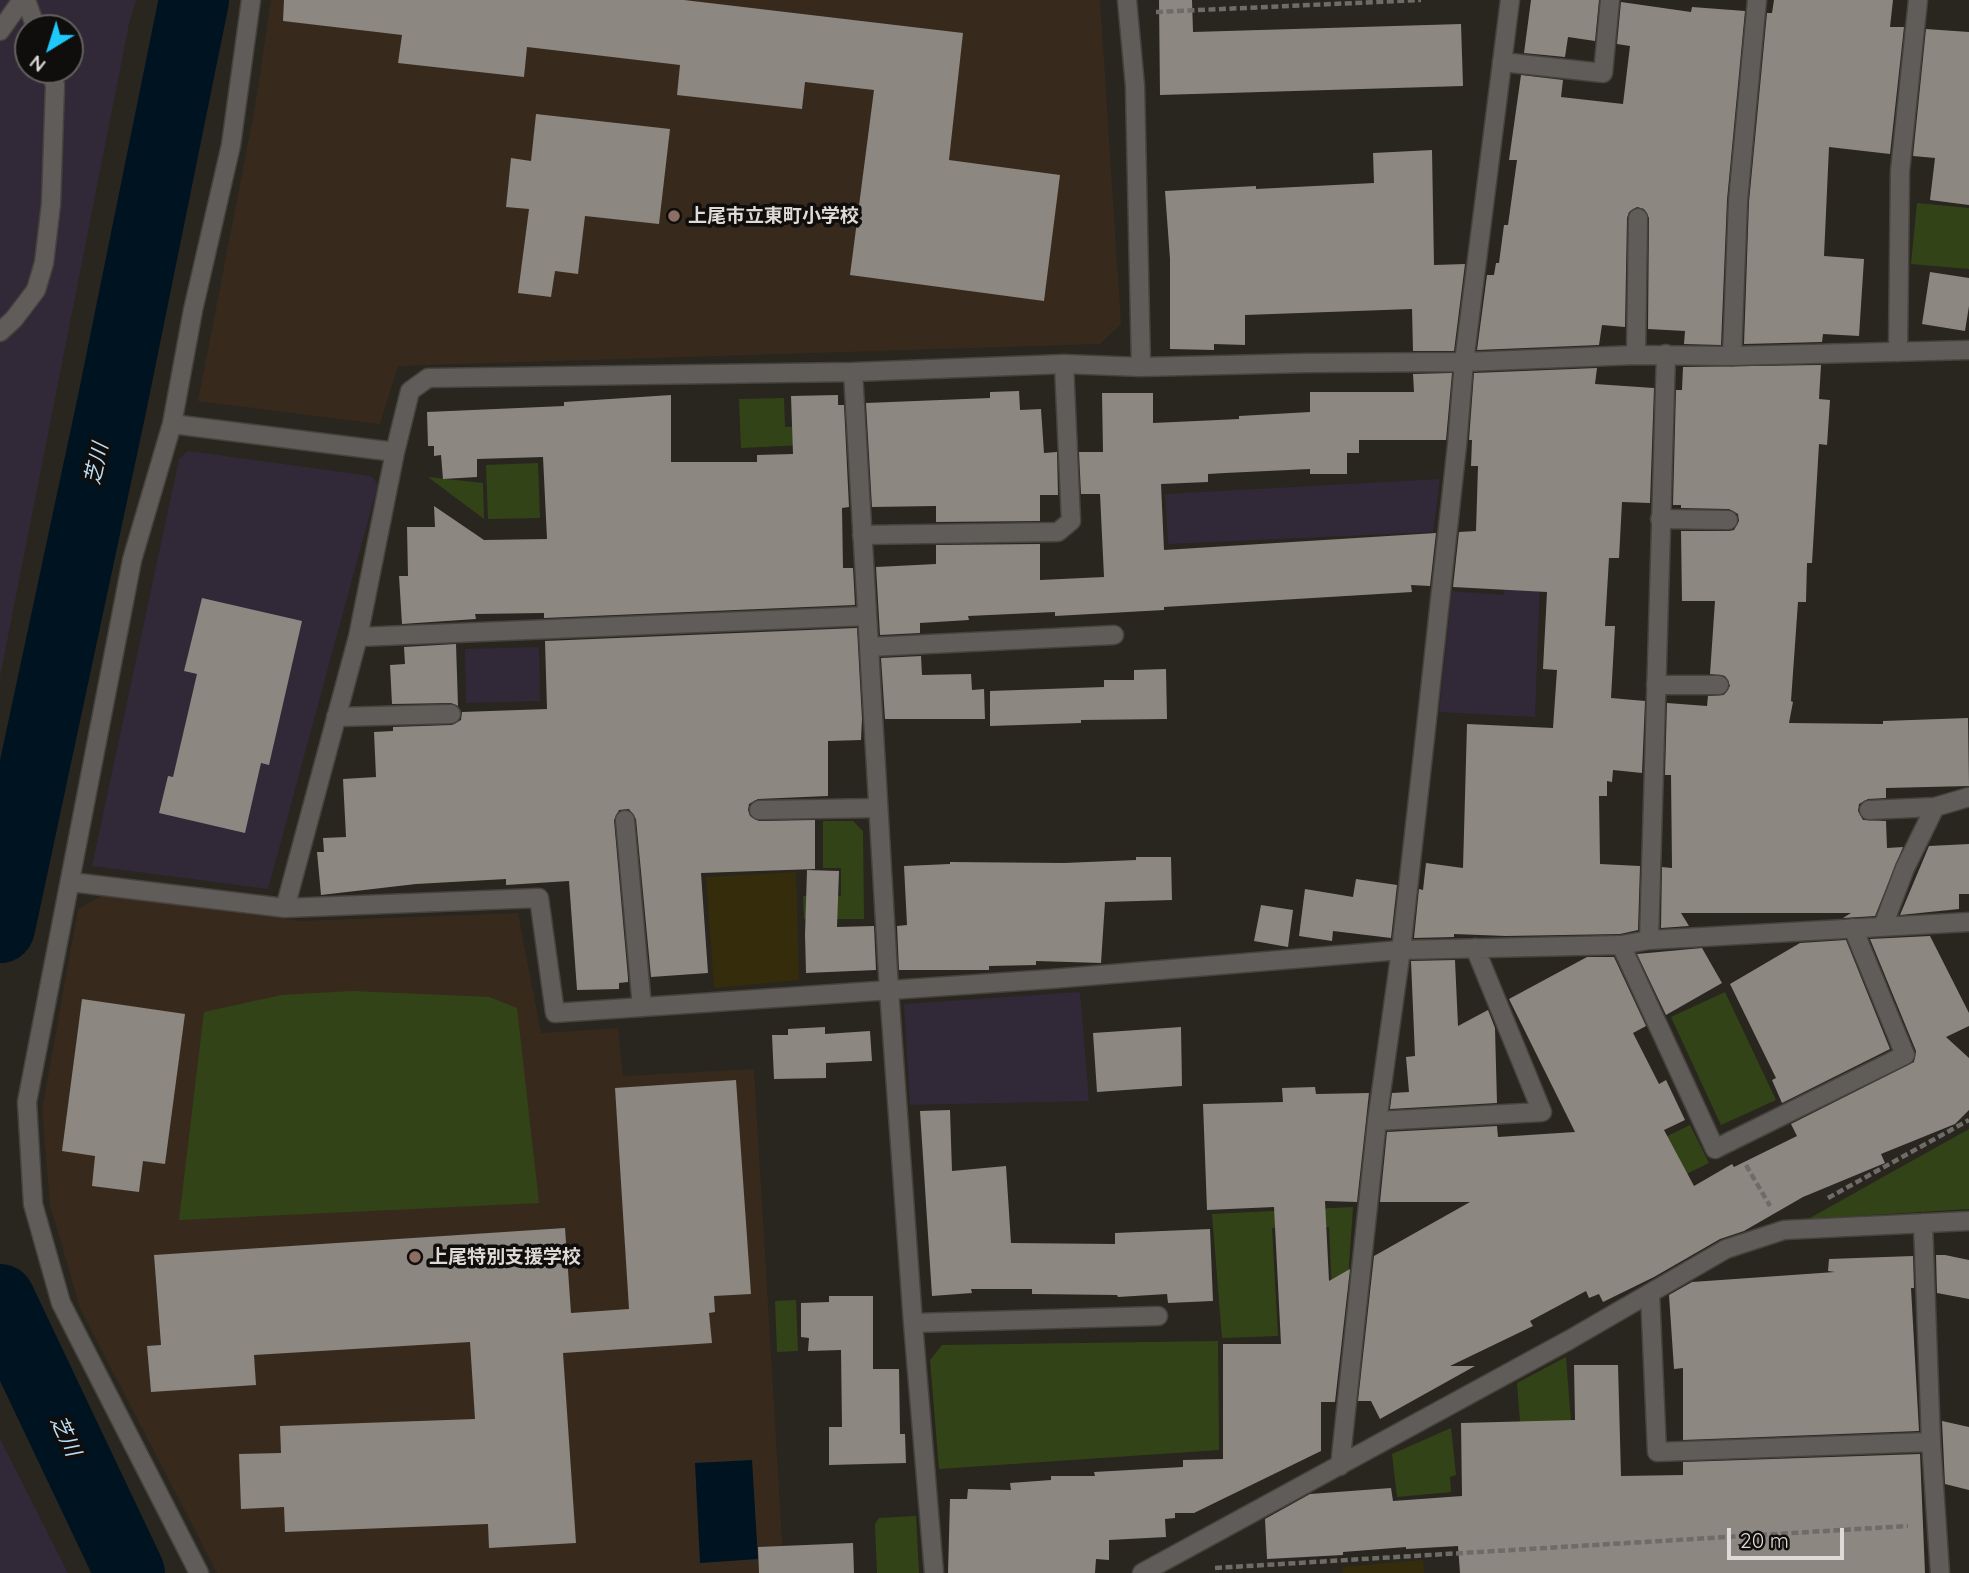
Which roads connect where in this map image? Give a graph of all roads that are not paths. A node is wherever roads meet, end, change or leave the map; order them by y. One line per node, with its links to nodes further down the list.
1 (24, 0): 8 (street)
2 (251, 0): 22 (street)
3 (1510, 0): 9 (street)
4 (1610, 0): 9 (street)
5 (1757, 0): 17 (street)
6 (1918, 0): 14 (street)
7 (1127, 7): 20 (street)
8 (0, 31)
9 (1502, 62): 18 (street)
10 (55, 84): 12 (street)
11 (1638, 218): 16 (street)
12 (0, 332)
13 (1969, 350): 14 (street)
14 (1898, 352): 17 (street)
15 (1666, 354): 16 (street); 17 (street); 24 (street)
16 (1636, 355): 18 (street)
17 (1732, 356)
18 (1464, 362): 20 (street); 49 (street)
19 (1064, 364): 20 (street); 21 (street); 26 (street)
20 (1141, 367)
21 (853, 372): 23 (street); 26 (street)
22 (172, 424): 23 (street); 41 (street)
23 (395, 452): 29 (street)
24 (1660, 519): 25 (street); 31 (street)
25 (1728, 520)
26 (862, 535): 27 (street)
27 (867, 616): 29 (street); 30 (street)
28 (1114, 635): 30 (street)
29 (358, 637): 34 (street)
30 (869, 647): 37 (street)
31 (1656, 685): 32 (street); 46 (street)
32 (1719, 685)
33 (451, 714): 34 (street)
34 (337, 717): 42 (street)
35 (1969, 797): 36 (street)
36 (1935, 807): 39 (street); 44 (street)
37 (878, 808): 38 (street); 50 (street)
38 (759, 810)
39 (1869, 810)
40 (625, 820): 51 (street)
41 (72, 882): 42 (street); 60 (street)
42 (285, 908): 51 (street)
43 (1969, 922): 44 (street)
44 (1884, 926): 45 (street)
45 (1853, 928): 46 (street); 47 (street)
46 (1649, 940): 47 (street)
47 (1621, 945): 48 (street)
48 (1475, 948): 49 (street); 52 (street)
49 (1401, 950): 50 (street); 52 (street)
50 (889, 990): 51 (street); 57 (street)
51 (642, 1007)
52 (1377, 1121): 59 (street)
53 (1969, 1221): 54 (street)
54 (1923, 1223): 55 (street); 58 (street)
55 (1650, 1293): 58 (street); 59 (street)
56 (1158, 1316): 57 (street)
57 (913, 1323): 61 (street)
58 (1931, 1442): 63 (street)
59 (1340, 1466): 62 (street)
60 (199, 1573)
61 (934, 1573)
62 (1142, 1573)
63 (1940, 1573)

